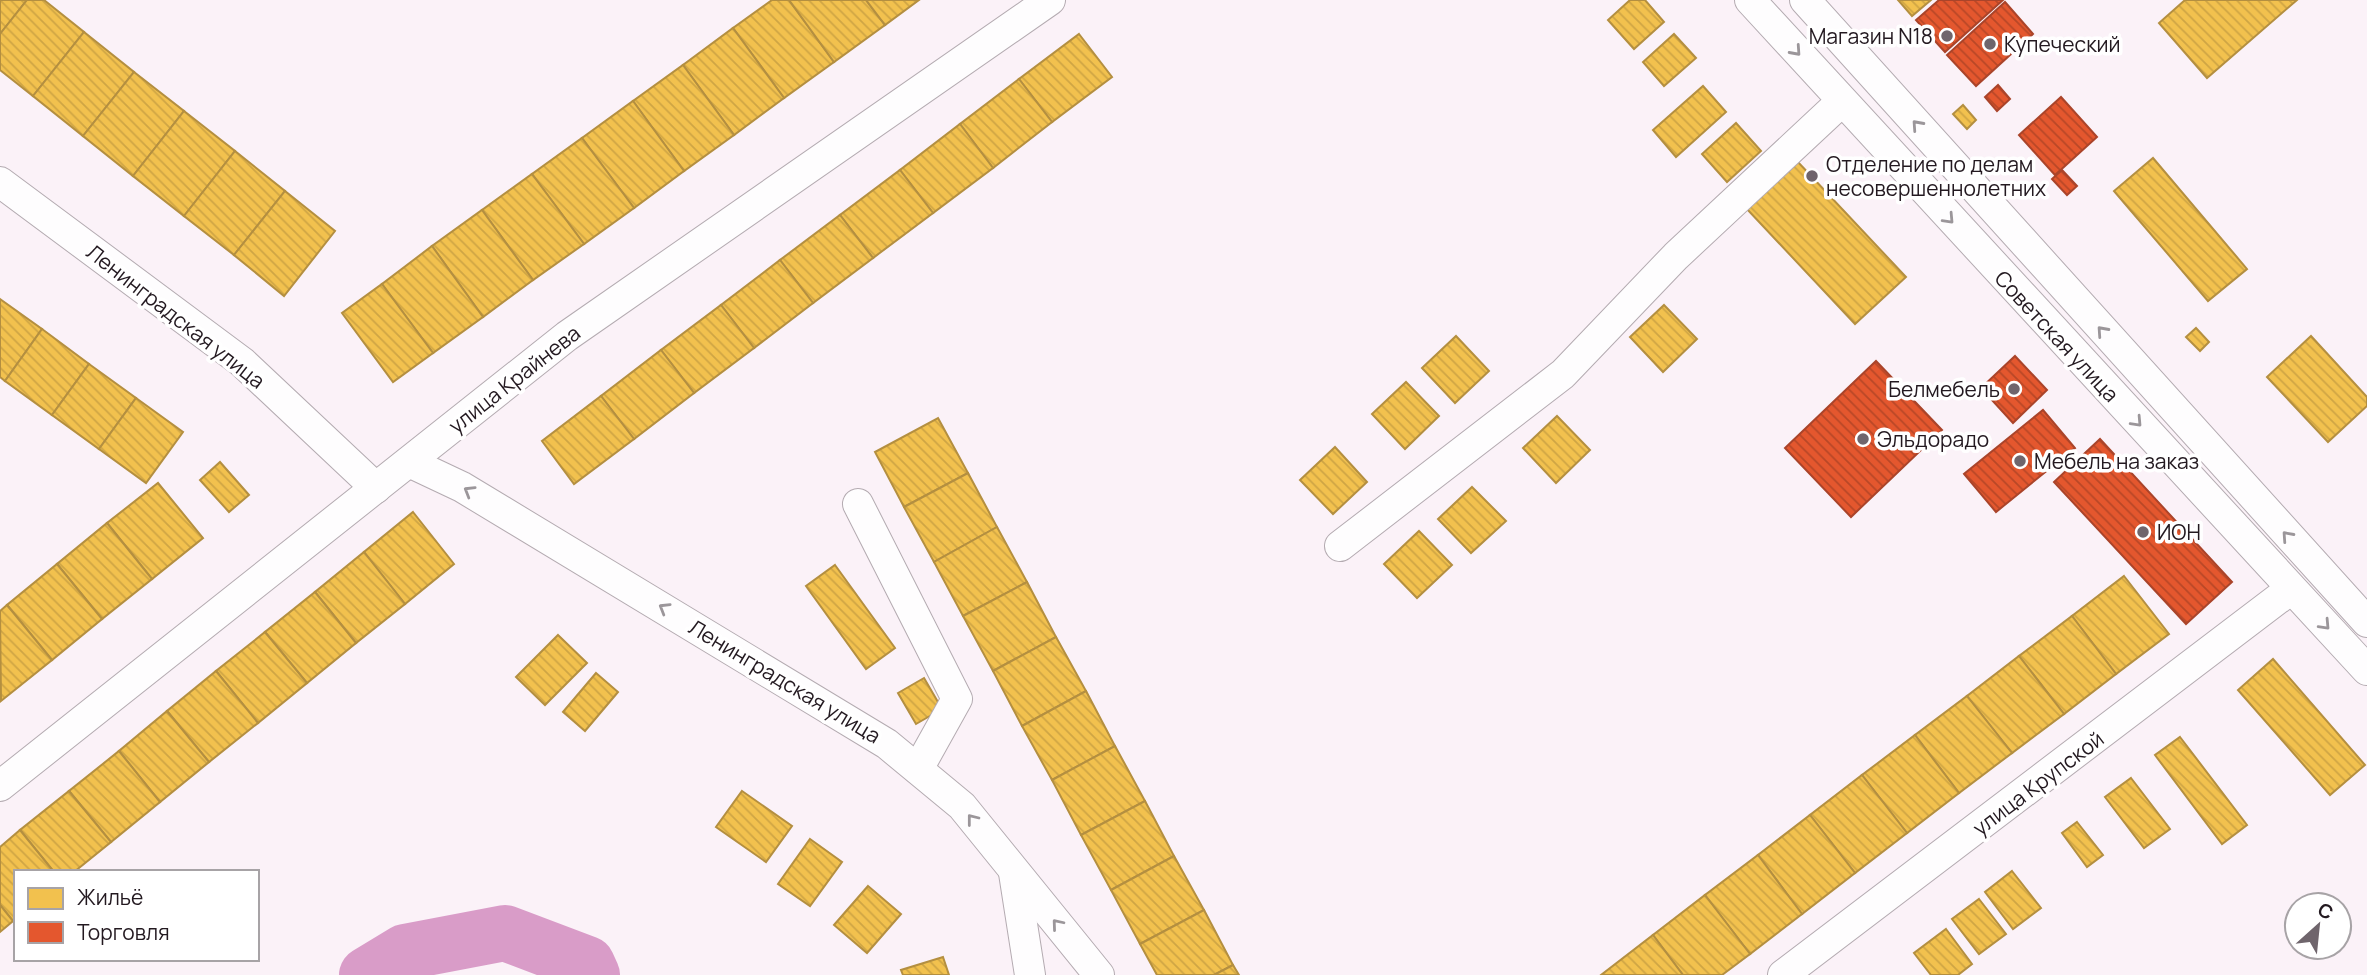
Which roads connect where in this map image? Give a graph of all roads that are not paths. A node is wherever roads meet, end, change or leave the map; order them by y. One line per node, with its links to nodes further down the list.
1 (1051, 0): 6 (street, улица Крайнева)
2 (1750, 0): 4 (street, Советская улица, one-way to 4)
3 (1805, 0): 11 (street, Советская улица, one-way to 3)
4 (1841, 102): 9 (street); 10 (street, Советская улица, one-way to 10)
5 (0, 182): 7 (street, Ленинградская улица)
6 (409, 462): 7 (street, улица Крайнева); 13 (street, Ленинградская улица, one-way to 6)
7 (367, 478): 14 (street, улица Крайнева)
8 (858, 504): 13 (street)
9 (1340, 546)
10 (2291, 589): 12 (street, Советская улица, one-way to 12); 18 (street, улица Крупской)
11 (2367, 622)
12 (2367, 670)
13 (918, 769): 15 (street, Ленинградская улица, one-way to 13)
14 (0, 786)
15 (1014, 873): 16 (street); 17 (street, Ленинградская улица, one-way to 15)
16 (1030, 975)
17 (1099, 975)
18 (1783, 975)

